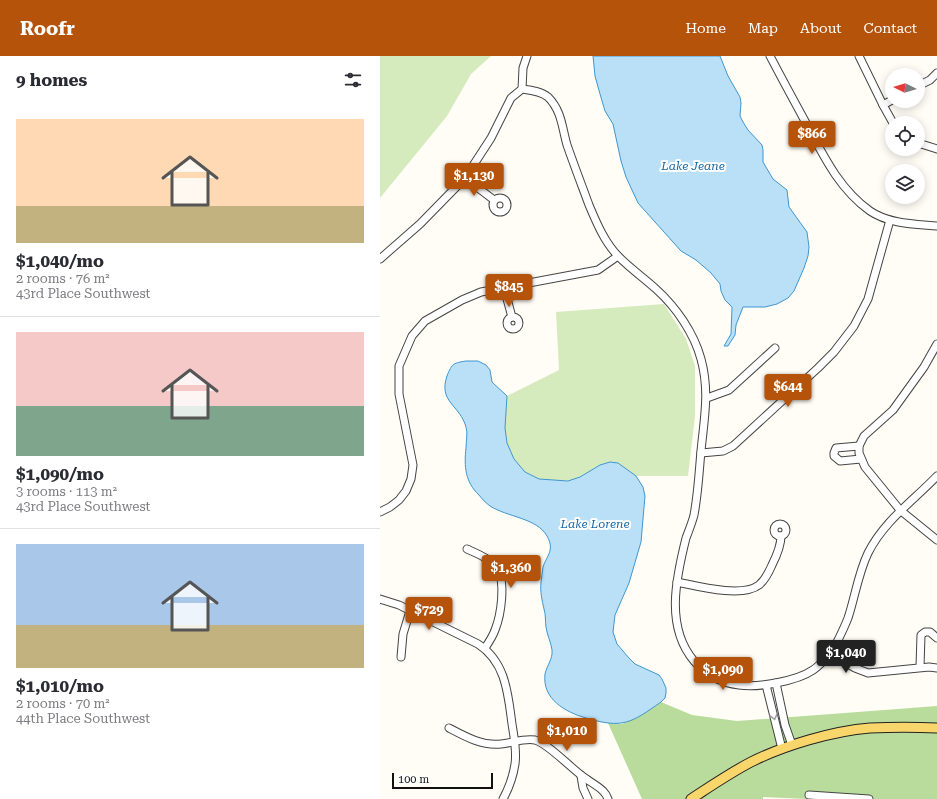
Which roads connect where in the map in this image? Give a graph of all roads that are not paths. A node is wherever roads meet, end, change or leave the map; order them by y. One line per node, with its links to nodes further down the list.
1 (527, 56): 6 (street)
2 (770, 56): 13 (street)
3 (858, 56): 7 (street)
4 (937, 73): 5 (street)
5 (925, 82)
6 (522, 89): 11 (street); 15 (street)
7 (883, 105): 8 (street)
8 (889, 116)
9 (925, 145): 10 (street)
10 (937, 149)
11 (464, 178): 12 (street); 16 (street)
12 (494, 200)
13 (890, 220): 14 (street); 22 (street)
14 (937, 226)
15 (618, 256): 17 (street); 21 (street)
16 (380, 259)
17 (504, 288): 18 (street); 26 (street)
18 (512, 317)
19 (937, 344): 23 (street)
20 (775, 348): 21 (street)
21 (707, 398): 22 (street)
22 (701, 453): 30 (street)
23 (860, 453): 23 (street); 25 (street)
24 (937, 476): 25 (street)
25 (900, 510): 28 (street); 35 (street)
26 (380, 512)
27 (781, 536): 30 (street)
28 (937, 540)
29 (467, 549): 34 (street)
30 (678, 582): 40 (street)
31 (380, 599): 32 (street)
32 (410, 610): 34 (street); 36 (street)
33 (937, 638): 37 (street)
34 (485, 648): 43 (street)
35 (831, 654): 37 (street); 39 (street)
36 (401, 657)
37 (920, 667): 38 (street)
38 (937, 668)
39 (776, 683): 40 (street); 44 (street)
40 (766, 685): 45 (street, one-way to 45)
41 (449, 728): 43 (street)
42 (937, 728): 44 (main road)
43 (515, 742): 46 (street); 48 (street)
44 (792, 745): 45 (main road)
45 (782, 749): 51 (main road)
46 (581, 776): 49 (street); 50 (street)
47 (809, 795): 52 (street)
48 (503, 799)
49 (588, 799)
50 (608, 799)
51 (692, 799)
52 (869, 799)

